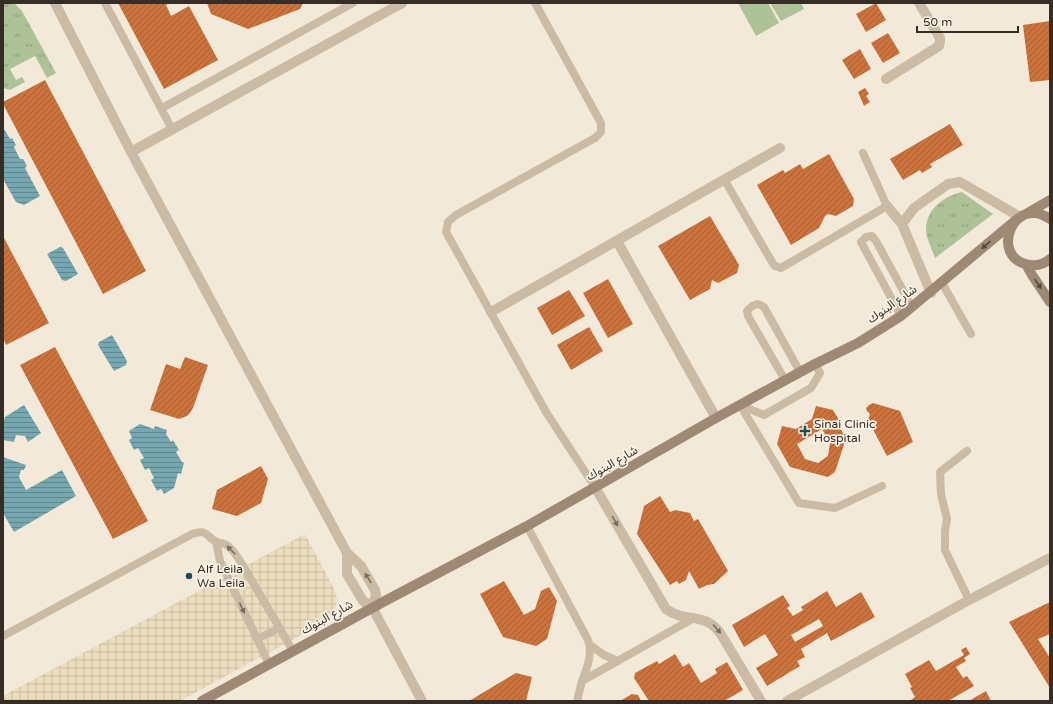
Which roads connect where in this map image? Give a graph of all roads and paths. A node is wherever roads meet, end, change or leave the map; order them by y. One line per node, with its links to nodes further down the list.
1 (55, 3): 11 (street)
2 (105, 3): 8 (lane)
3 (353, 3): 8 (lane)
4 (402, 3): 9 (street)
5 (535, 3): 26 (lane)
6 (919, 3): 7 (street)
7 (886, 79)
8 (162, 108): 9 (lane)
9 (172, 128): 11 (street)
10 (780, 148): 13 (street)
11 (131, 152): 39 (street)
12 (863, 154): 15 (lane)
13 (724, 180): 15 (lane); 19 (street)
14 (1050, 200): 16 (main road, شارع البنوك)
15 (887, 206): 18 (street)
16 (1020, 218): 17 (main road); 18 (street); 21 (main road); 22 (main road, شارع البنوك, one-way to 22)
17 (1050, 219)
18 (902, 224): 23 (street)
19 (617, 241): 26 (street); 33 (street)
20 (1050, 259): 21 (main road)
21 (1026, 264): 24 (main road, one-way to 24)
22 (942, 283): 23 (main road, شارع البنوك); 28 (lane)
23 (930, 292): 25 (main road, شارع البنوك)
24 (1050, 302)
25 (912, 307): 27 (main road, شارع البنوك); 27 (lane)
26 (491, 312): 36 (lane)
27 (897, 318): 29 (main road, شارع البنوك)
28 (971, 334)
29 (815, 364): 30 (main road, شارع البنوك); 32 (lane)
30 (800, 372): 31 (main road, شارع البنوك); 31 (lane)
31 (785, 380): 32 (main road, شارع البنوك)
32 (740, 404): 33 (main road, شارع البنوك); 35 (lane)
33 (716, 418): 36 (main road, شارع البنوك)
34 (967, 451): 41 (lane)
35 (882, 486)
36 (595, 487): 37 (main road, شارع البنوك); 43 (street, one-way to 43)
37 (527, 526): 42 (main road, شارع البنوك); 47 (lane)
38 (216, 542): 44 (lane, one-way to 38); 45 (lane); 46 (lane, one-way to 46)
39 (347, 553): 42 (street); 42 (street, one-way to 39)
40 (1050, 558): 41 (street)
41 (969, 600): 56 (street)
42 (372, 608): 48 (main road, شارع البنوك); 53 (street)
43 (694, 618): 49 (lane); 55 (street, one-way to 55)
44 (279, 628): 46 (lane); 48 (lane)
45 (3, 636)
46 (257, 639): 50 (lane)
47 (590, 646): 49 (lane); 51 (lane)
48 (293, 651): 50 (main road, شارع البنوك)
49 (618, 661): 51 (lane)
50 (269, 664): 52 (main road, شارع البنوك)
51 (582, 681): 54 (lane)
52 (202, 701)
53 (422, 701)
54 (577, 701)
55 (761, 701)
56 (787, 701)

